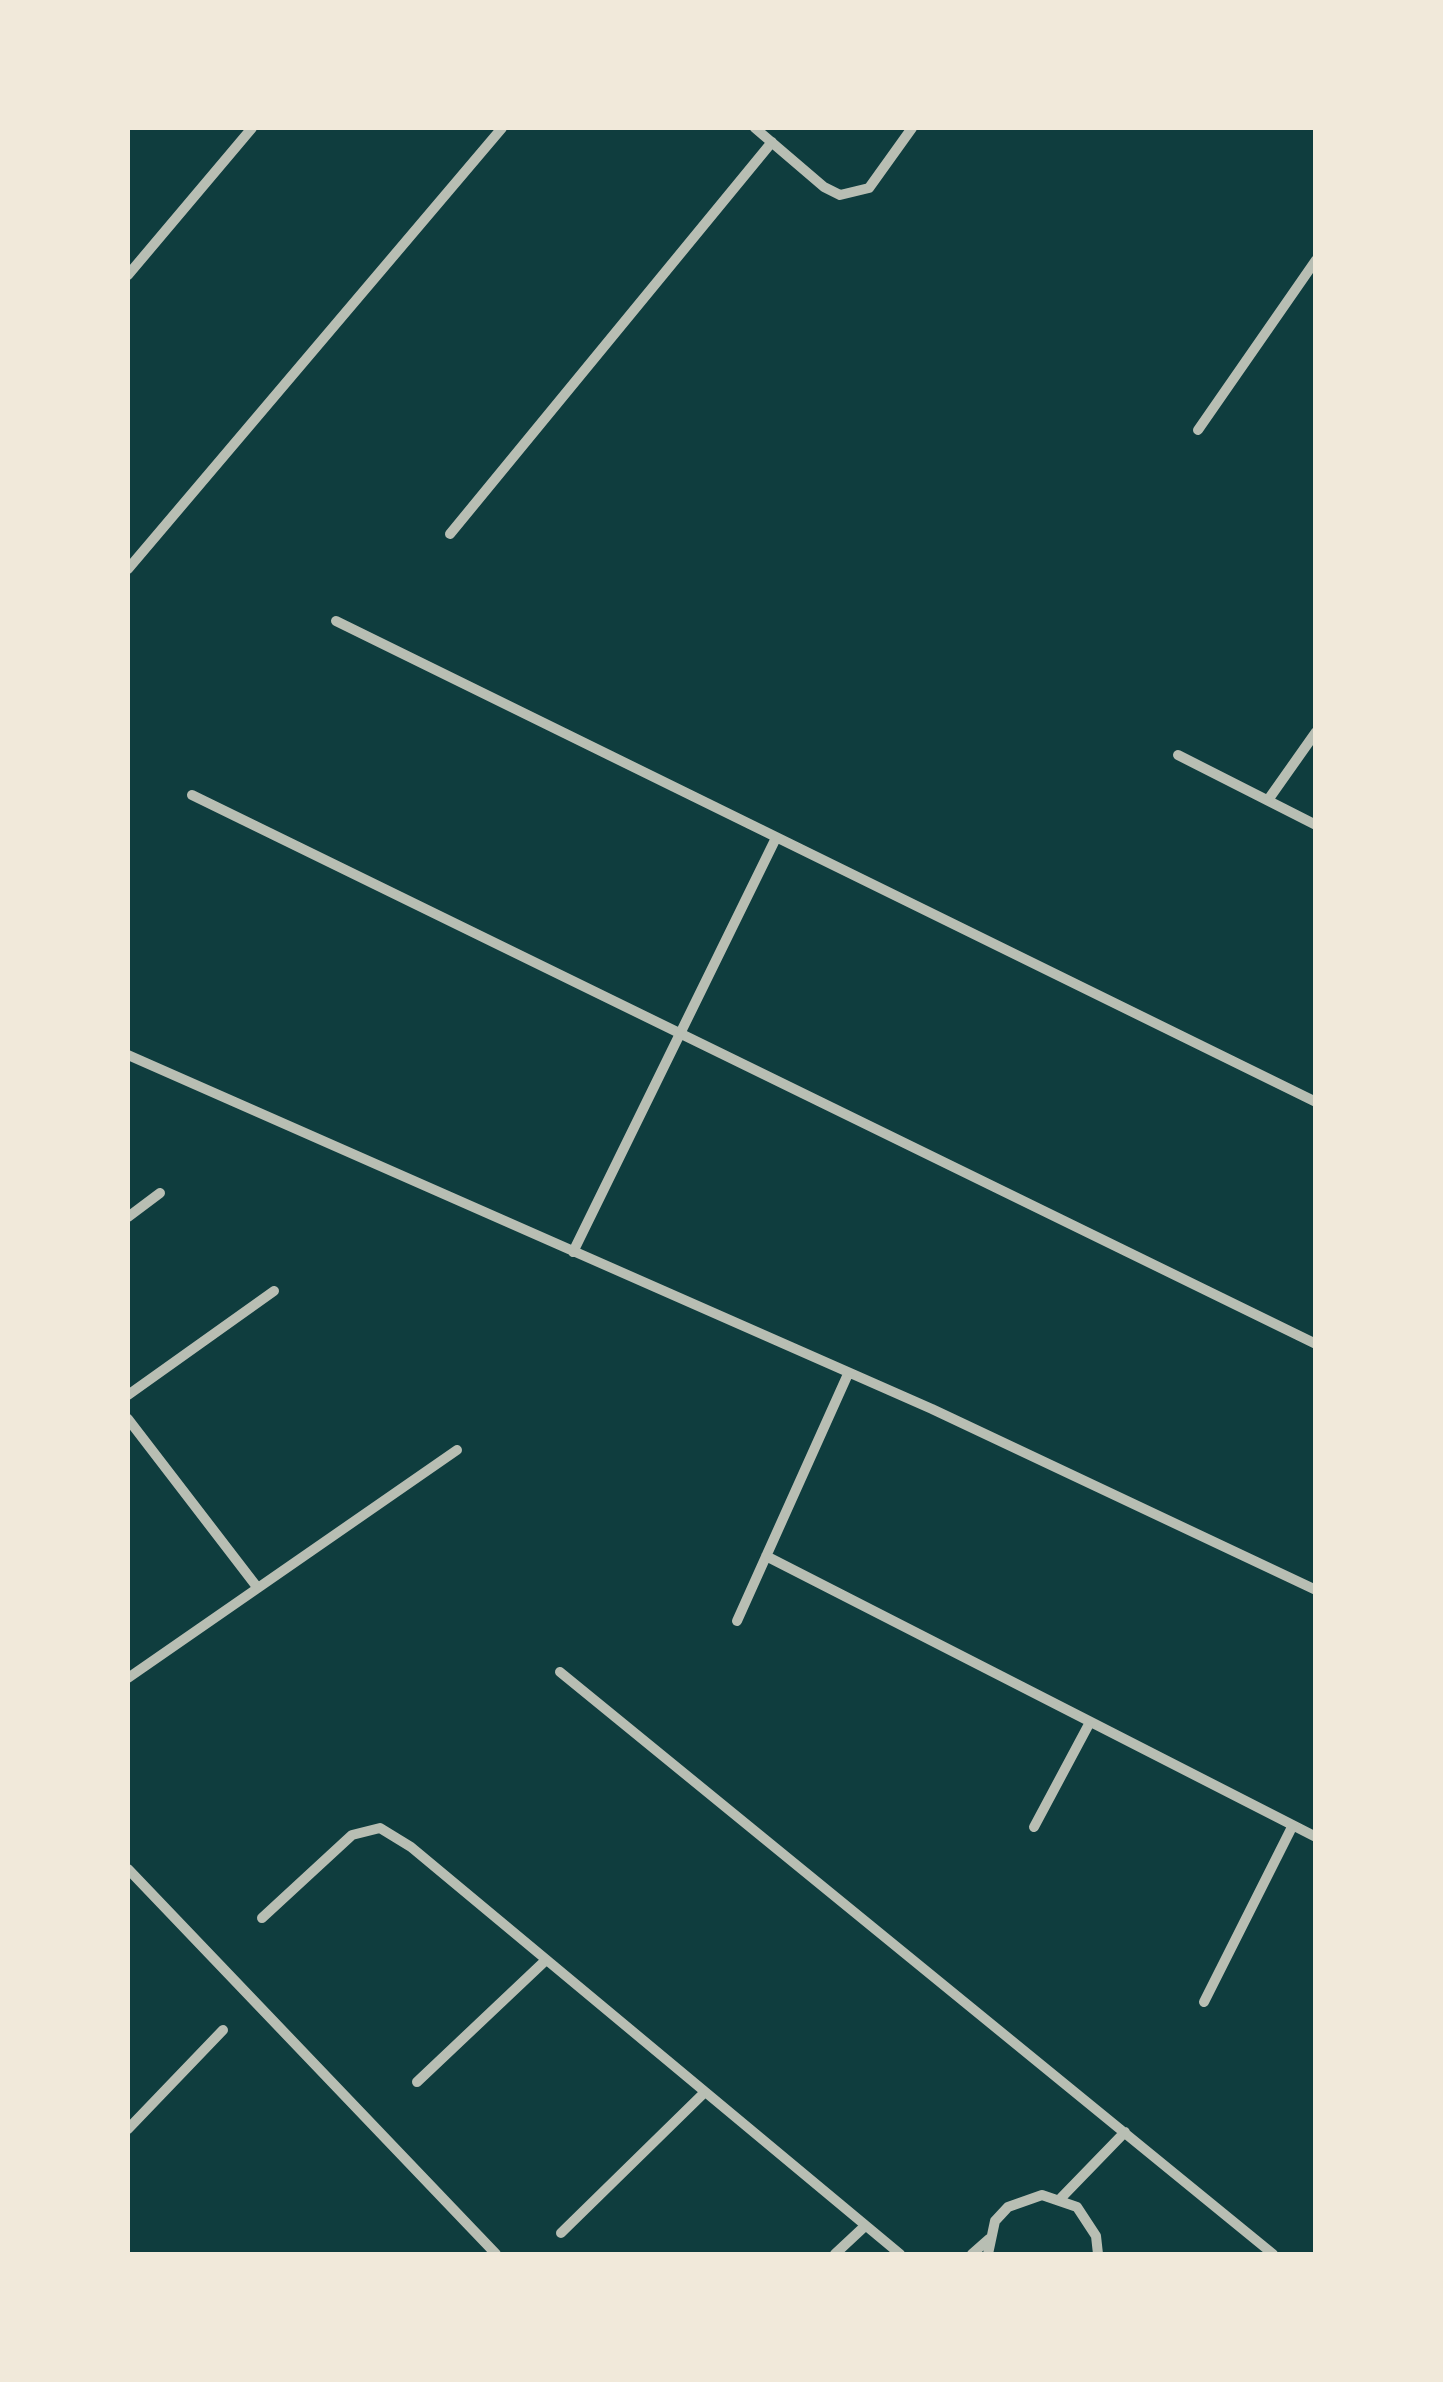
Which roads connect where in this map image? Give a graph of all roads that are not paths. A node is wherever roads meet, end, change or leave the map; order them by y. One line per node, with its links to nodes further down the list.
1 (252, 128): 7 (street)
2 (502, 128): 10 (street)
3 (755, 128): 5 (street)
4 (912, 128): 5 (street)
5 (772, 142): 9 (street)
6 (1316, 260): 8 (street)
7 (128, 275)
8 (1198, 430)
9 (450, 534)
10 (128, 569)
11 (336, 622): 17 (street)
12 (1316, 732): 15 (street)
13 (1178, 755): 15 (street)
14 (192, 794): 18 (street)
15 (1268, 800): 16 (street)
16 (1316, 824)
17 (774, 840): 18 (street); 20 (street)
18 (680, 1035): 23 (street); 25 (street)
19 (128, 1055): 23 (street)
20 (1316, 1102)
21 (160, 1193): 22 (street)
22 (128, 1217)
23 (573, 1252): 26 (street)
24 (274, 1291): 27 (street)
25 (1316, 1344)
26 (848, 1374): 30 (street); 32 (street)
27 (128, 1395)
28 (128, 1419): 31 (street)
29 (457, 1450): 31 (street)
30 (766, 1556): 33 (street); 36 (street)
31 (257, 1586): 35 (street)
32 (1316, 1590)
33 (737, 1621)
34 (560, 1672): 48 (street)
35 (128, 1678)
36 (1089, 1724): 37 (street); 38 (street)
37 (1034, 1827)
38 (1292, 1827): 39 (street); 43 (street)
39 (1316, 1837)
40 (128, 1869): 53 (street)
41 (262, 1918): 42 (street)
42 (546, 1960): 45 (street); 46 (street)
43 (1204, 2002)
44 (224, 2030): 47 (street)
45 (417, 2082)
46 (705, 2092): 50 (street); 51 (street)
47 (128, 2128)
48 (1125, 2132): 49 (street); 59 (street)
49 (1061, 2198): 52 (street); 58 (street)
50 (865, 2226): 54 (street); 55 (street)
51 (562, 2233)
52 (989, 2239): 56 (street); 57 (street)
53 (496, 2254)
54 (835, 2254)
55 (900, 2254)
56 (972, 2254)
57 (988, 2254)
58 (1098, 2254)
59 (1274, 2254)

